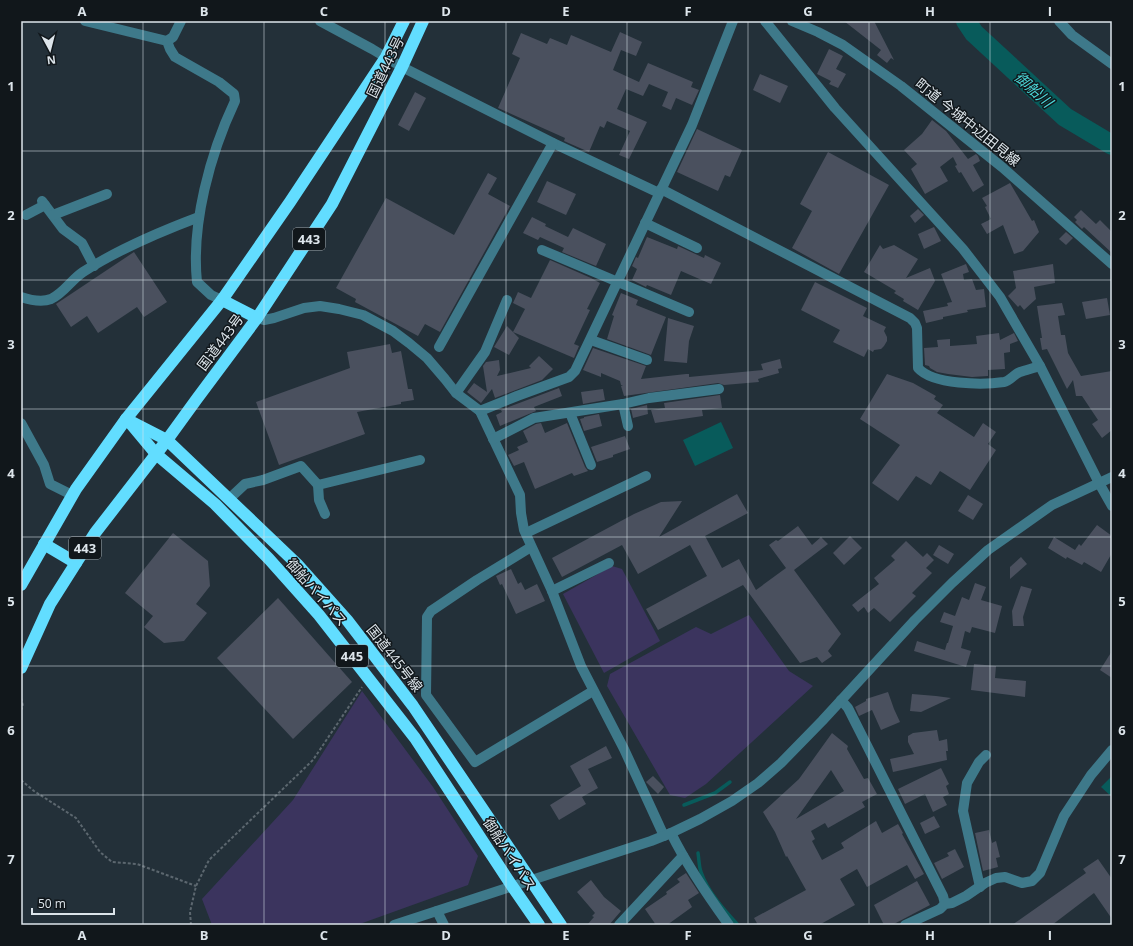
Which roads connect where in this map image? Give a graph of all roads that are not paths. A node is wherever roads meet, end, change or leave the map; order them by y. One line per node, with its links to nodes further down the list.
1 (85, 21): 10 (street)
2 (181, 21): 10 (street)
3 (320, 21): 11 (street)
4 (404, 21): 11 (highway, 国道443号 / 443)
5 (423, 21): 13 (highway, 国道443号 / 443)
6 (732, 21): 15 (street)
7 (765, 21): 34 (street)
8 (792, 21): 23 (street, 町道 今城中辺田見線)
9 (1059, 21): 12 (street)
10 (167, 41): 19 (street)
11 (386, 58): 13 (street); 27 (highway, 国道443号 / 443)
12 (1112, 64)
13 (402, 67): 14 (street); 30 (highway, 国道443号 / 443)
14 (553, 143): 15 (street); 32 (street)
15 (660, 191): 20 (street); 34 (street)
16 (106, 194): 18 (street)
17 (26, 216): 18 (street)
18 (53, 216): 24 (street)
19 (199, 218): 24 (street); 27 (street)
20 (645, 223): 21 (street); 25 (street)
21 (697, 248)
22 (542, 250): 25 (street)
23 (1112, 264)
24 (94, 266): 26 (street)
25 (617, 282): 29 (street); 31 (street)
26 (21, 297)
27 (222, 300): 30 (highway); 40 (highway, 国道443号 / 443)
28 (507, 300): 36 (street)
29 (689, 312)
30 (257, 318): 36 (street); 44 (highway, 国道443号 / 443)
31 (591, 340): 33 (street); 38 (street)
32 (439, 347)
33 (647, 360)
34 (1040, 366): 50 (street)
35 (718, 389): 37 (street)
36 (456, 393): 38 (street)
37 (623, 404): 39 (street); 42 (street)
38 (480, 411): 43 (street)
39 (570, 412): 43 (street); 47 (street)
40 (126, 419): 44 (highway, 445); 45 (highway, 御船バイパス / 445); 52 (highway, 国道443号 / 443)
41 (21, 423): 52 (street)
42 (628, 426)
43 (493, 439): 56 (street)
44 (167, 440): 45 (highway, 国道443号 / 443); 53 (highway, 国道445号線 / 445)
45 (156, 454): 59 (highway, 国道443号 / 443); 73 (highway, 御船バイパス / 445)
46 (420, 460): 51 (street)
47 (591, 465)
48 (646, 476): 56 (street)
49 (1112, 477): 50 (street)
50 (1099, 483): 54 (street); 66 (street)
51 (318, 485): 53 (street); 55 (street)
52 (72, 495): 57 (highway, 国道443号 / 443)
53 (229, 498): 67 (highway, 国道445号線 / 445)
54 (1112, 506)
55 (324, 514)
56 (526, 533): 58 (street)
57 (44, 544): 59 (highway); 61 (highway, 国道443号 / 443)
58 (531, 547): 62 (street); 65 (street)
59 (76, 563): 63 (highway, 国道443号 / 443)
60 (609, 563): 62 (street)
61 (21, 585)
62 (552, 591): 64 (street)
63 (21, 668)
64 (593, 691): 65 (street); 70 (street)
65 (426, 695): 67 (street)
66 (842, 700): 70 (street); 75 (street)
67 (413, 706): 72 (highway, 国道445号線 / 445)
68 (1112, 750): 74 (street)
69 (986, 755): 74 (street)
70 (667, 835): 71 (street); 72 (street)
71 (684, 856): 81 (street); 82 (street)
72 (531, 880): 73 (street); 80 (highway, 国道445号線 / 445)
73 (512, 886): 76 (street); 79 (highway, 御船バイパス / 445)
74 (980, 887): 75 (street)
75 (945, 904): 83 (street)
76 (437, 911): 77 (street); 78 (street)
77 (394, 925)
78 (444, 925)
79 (539, 925)
80 (561, 925)
81 (619, 925)
82 (729, 925)
83 (905, 925)

